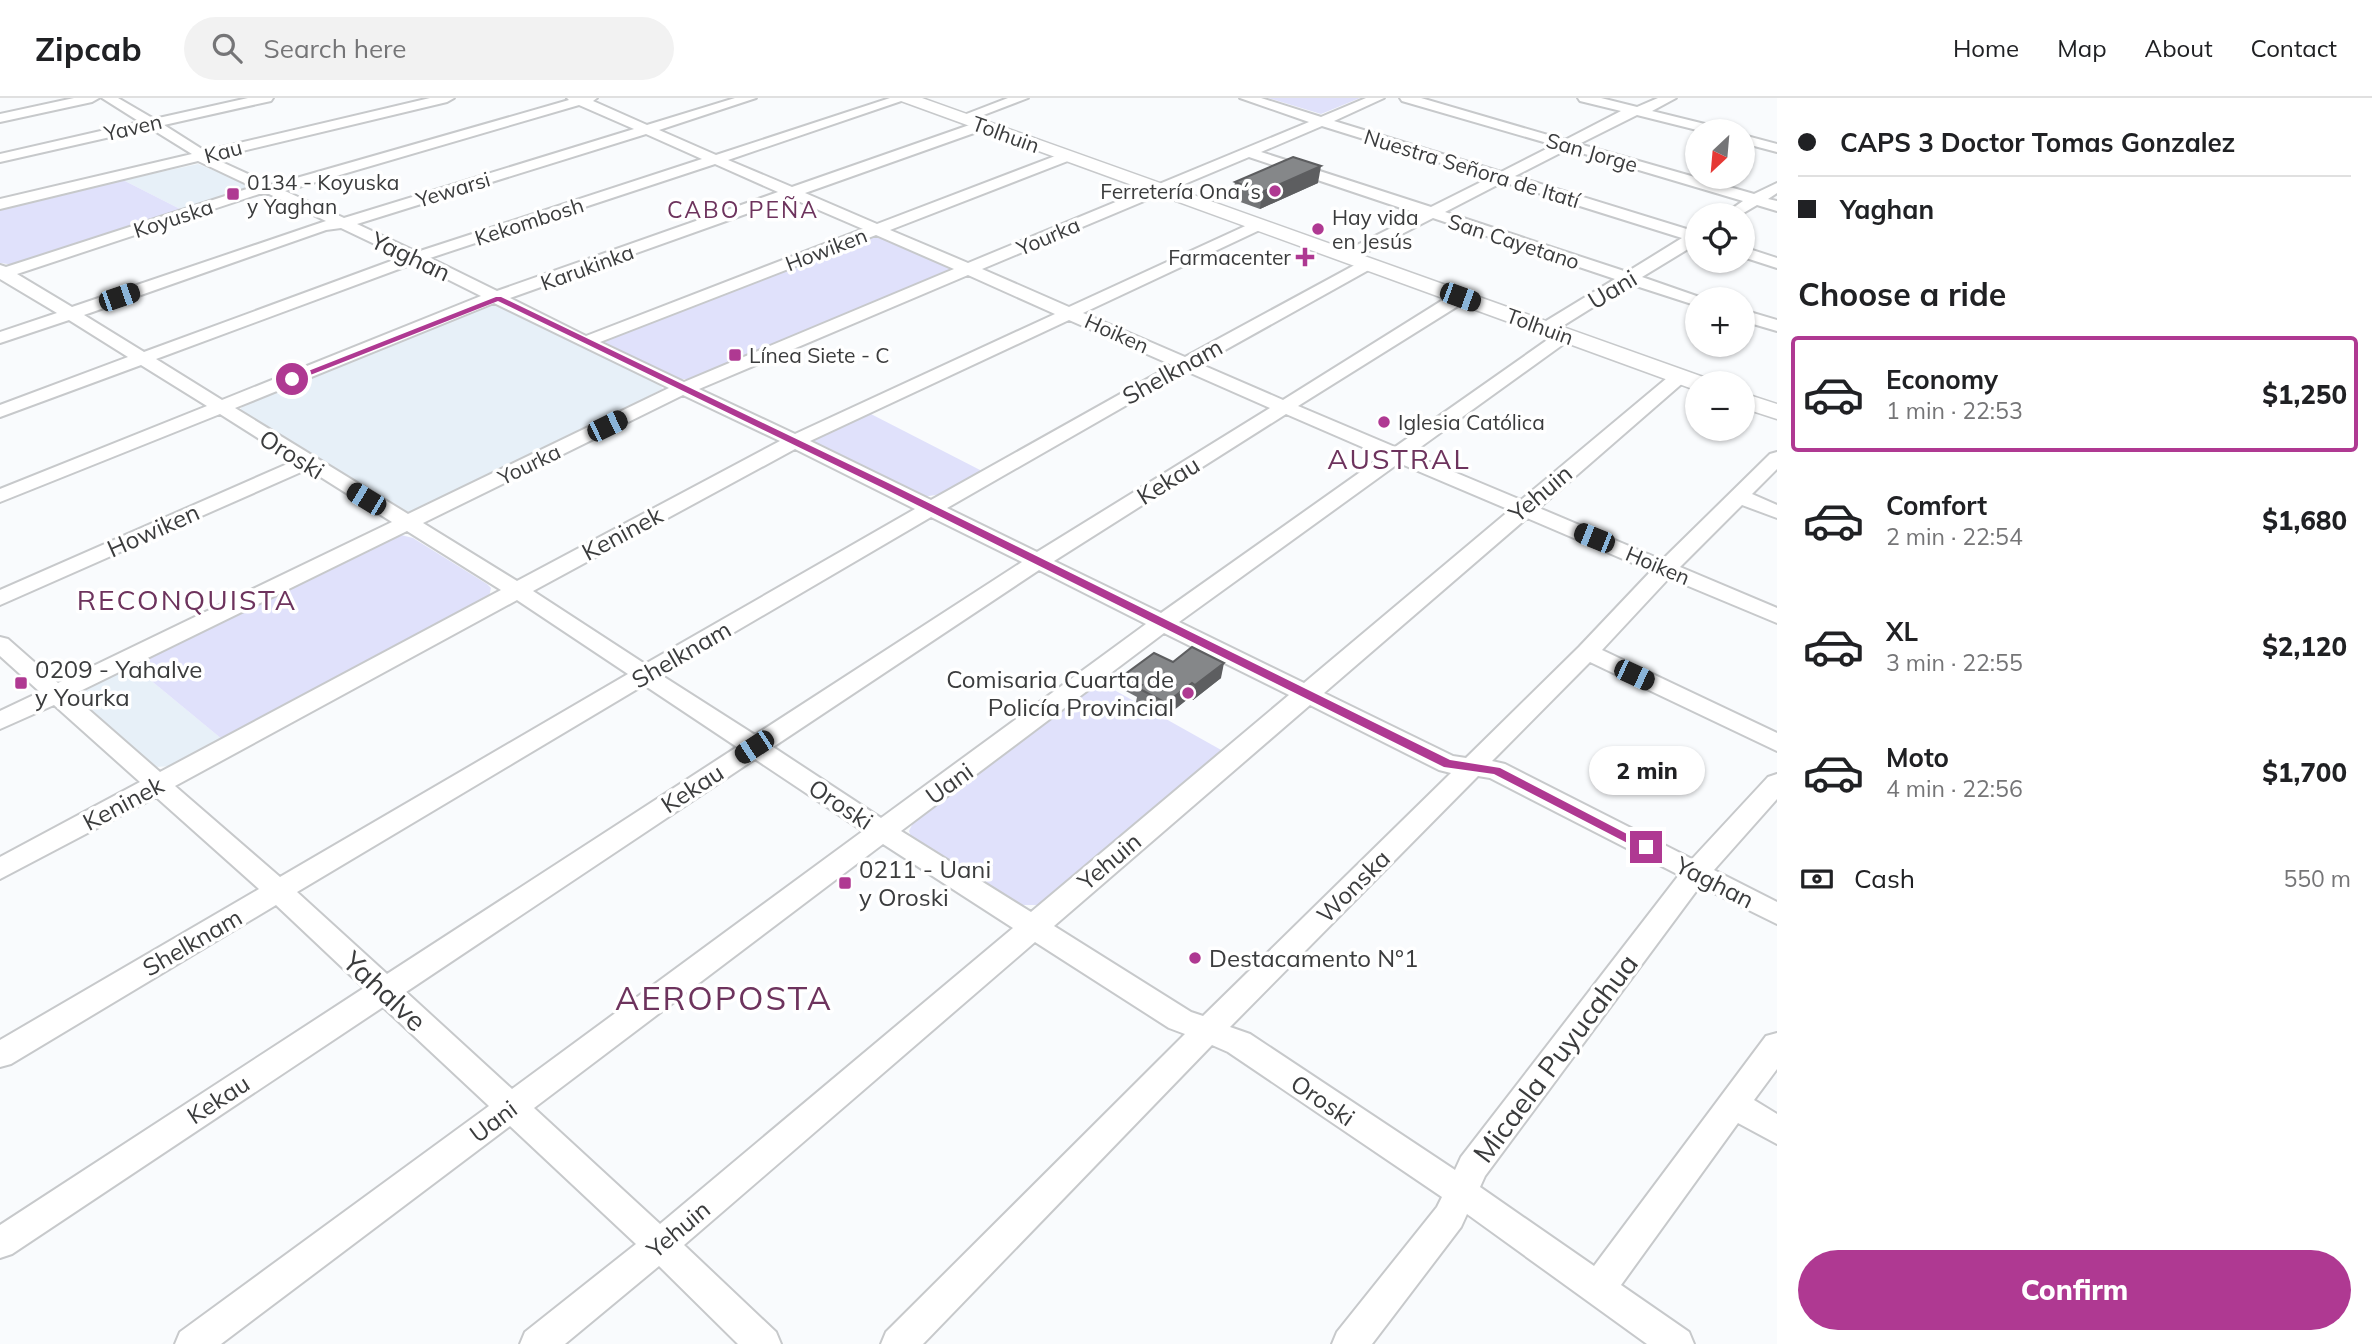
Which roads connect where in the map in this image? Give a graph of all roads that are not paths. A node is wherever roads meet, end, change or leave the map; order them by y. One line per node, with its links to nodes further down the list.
1 (92, 98): 15 (street)
2 (109, 98): 18 (street, Yaghan)
3 (266, 98): 18 (street, Yaven)
4 (447, 98): 29 (street, Kau)
5 (749, 98): 21 (street, Yewarsi)
6 (905, 98): 16 (street, Tolhuin); 31 (street, Kekombosh)
7 (1021, 98): 16 (street)
8 (1247, 98): 17 (street, Nuestra Señora de Itatí)
9 (1377, 98): 17 (street, Yourka)
10 (1407, 98): 25 (street, San Jorge)
11 (1585, 98): 14 (street)
12 (1669, 98): 14 (street)
13 (581, 99): 21 (street, Hoiken); 34 (street, Koyuska)
14 (1636, 111): 19 (street); 25 (street)
15 (0, 118)
16 (963, 118): 20 (street, Tolhuin)
17 (1323, 121): 27 (street, Yourka); 32 (street, Nuestra Señora de Itatí)
18 (153, 123): 29 (street, Yaghan); 30 (street, Yaven)
19 (1685, 123)
20 (983, 125): 28 (street, Tolhuin); 36 (street, Karukinka)
21 (646, 129): 31 (street, Hoiken); 42 (street, Yewarsi)
22 (1777, 130): 23 (street)
23 (1755, 138)
24 (1755, 142): 26 (street)
25 (1567, 145): 32 (street); 37 (street, San Jorge)
26 (1777, 148)
27 (1251, 153): 35 (street, Yourka); 41 (street, San Cayetano)
28 (1068, 156): 35 (street, Tolhuin); 44 (street, Howiken)
29 (200, 157): 34 (street, Yaghan); 39 (street, Kau)
30 (0, 158)
31 (717, 159): 36 (street, Hoiken); 49 (street, Kekombosh)
32 (1503, 177): 41 (street); 45 (street, Nuestra Señora de Itatí)
33 (1777, 187): 37 (street)
34 (271, 190): 42 (street, Yaghan); 53 (street, Koyuska)
35 (1159, 190): 43 (street, Tolhuin); 52 (street, Yourka)
36 (794, 193): 44 (street, Hoiken); 57 (street, Karukinka)
37 (1755, 200): 38 (street); 40 (street, San Jorge)
38 (1750, 203)
39 (0, 204)
40 (1777, 206)
41 (1433, 214): 47 (street); 54 (street, San Cayetano)
42 (340, 224): 49 (street, Yaghan); 59 (street, Yewarsi)
43 (1259, 225): 47 (street, Tolhuin); 58 (street, Keninek)
44 (879, 229): 52 (street, Hoiken); 64 (street, Howiken)
45 (1685, 234)
46 (1685, 244): 54 (street, Uani)
47 (1347, 256): 51 (street, Tolhuin)
48 (1755, 256): 50 (street)
49 (418, 258): 57 (street, Yaghan); 65 (street, Kekombosh)
50 (1777, 263)
51 (1368, 264): 55 (street, Tolhuin); 66 (street, Shelknam)
52 (969, 269): 58 (street, Hoiken); 69 (street, Yourka)
53 (2, 272): 59 (street, Oroski)
54 (1629, 278): 56 (street, San Cayetano); 62 (street, Uani)
55 (1460, 297): 62 (street, Tolhuin); 71 (street, Kekau)
56 (1685, 297)
57 (498, 298): 64 (street, Yaghan); 72 (street, Karukinka)
58 (1068, 312): 66 (street, Hoiken); 75 (street, Keninek)
59 (68, 314): 63 (street, Yewarsi); 65 (street, Oroski)
60 (1755, 319): 61 (street)
61 (1777, 326)
62 (1556, 332): 67 (street, Tolhuin); 76 (street, Uani)
63 (0, 338)
64 (585, 342): 69 (street, Yaghan)
65 (140, 359): 72 (street, Oroski); 73 (street, Kekombosh)
66 (1185, 363): 71 (street, Hoiken); 81 (street, Shelknam)
67 (1685, 379)
68 (1685, 382): 82 (street, Yehuin)
69 (682, 389): 75 (street, Yaghan); 84 (street, Yourka)
70 (1755, 404): 74 (street)
71 (1284, 407): 76 (street, Hoiken); 85 (street, Kekau)
72 (219, 408): 78 (street, Oroski); 79 (street, Karukinka)
73 (0, 411)
74 (1777, 412)
75 (794, 441): 81 (street, Yaghan); 87 (street, Keninek)
76 (1397, 455): 82 (street, Hoiken); 90 (street, Uani)
77 (1777, 458): 80 (street, Wonska)
78 (306, 463): 84 (street, Oroski); 88 (street, Howiken)
79 (0, 496)
80 (1739, 496): 83 (street); 86 (street, Wonska)
81 (930, 508): 85 (street, Yaghan); 93 (street, Shelknam)
82 (1521, 509): 86 (street, Hoiken); 95 (street, Yehuin)
83 (1777, 512)
84 (406, 523): 87 (street, Oroski); 94 (street, Yourka)
85 (1037, 562): 90 (street, Yaghan); 98 (street, Kekau)
86 (1666, 568): 89 (street, Hoiken); 92 (street, Wonska)
87 (516, 590): 93 (street, Oroski); 101 (street, Keninek)
88 (0, 598)
89 (1777, 616)
90 (1162, 623): 95 (street, Yaghan); 102 (street, Uani)
91 (0, 644): 94 (street, Yahalve)
92 (1587, 652): 97 (street); 99 (street, Wonska)
93 (646, 675): 98 (street, Oroski); 105 (street, Shelknam)
94 (56, 694): 96 (street, Yourka); 101 (street, Yahalve)
95 (1306, 694): 99 (street, Yaghan); 107 (street, Yehuin)
96 (0, 721)
97 (1777, 743)
98 (754, 747): 102 (street, Oroski); 108 (street, Kekau)
99 (1469, 768): 104 (street, Yaghan); 109 (street, Wonska)
100 (1777, 783): 104 (street, Micaela Puyucahua)
101 (158, 784): 103 (street, Keninek); 105 (street, Yahalve)
102 (882, 831): 107 (street, Oroski); 113 (street, Uani)
103 (0, 869)
104 (1696, 872): 106 (street, Yaghan); 115 (street, Micaela Puyucahua)
105 (279, 892): 108 (street, Yahalve); 111 (street, Shelknam)
106 (1777, 914)
107 (1032, 927): 109 (street, Oroski); 117 (street, Yehuin)
108 (385, 990): 113 (street, Yahalve); 116 (street, Kekau)
109 (1208, 1030): 115 (street, Oroski); 122 (street, Wonska)
110 (1777, 1045): 112 (street)
111 (0, 1055)
112 (1733, 1103): 114 (street); 118 (street)
113 (510, 1108): 117 (street, Yahalve); 119 (street, Uani)
114 (1777, 1131)
115 (1460, 1191): 118 (street, Oroski); 123 (street, Micaela Puyucahua)
116 (0, 1243)
117 (660, 1245): 120 (street, Yehuin); 121 (street, Yahalve)
118 (1599, 1289): 124 (street, Oroski)
119 (194, 1344)
120 (538, 1344)
121 (763, 1344)
122 (899, 1344)
123 (1350, 1344)
124 (1676, 1344)

